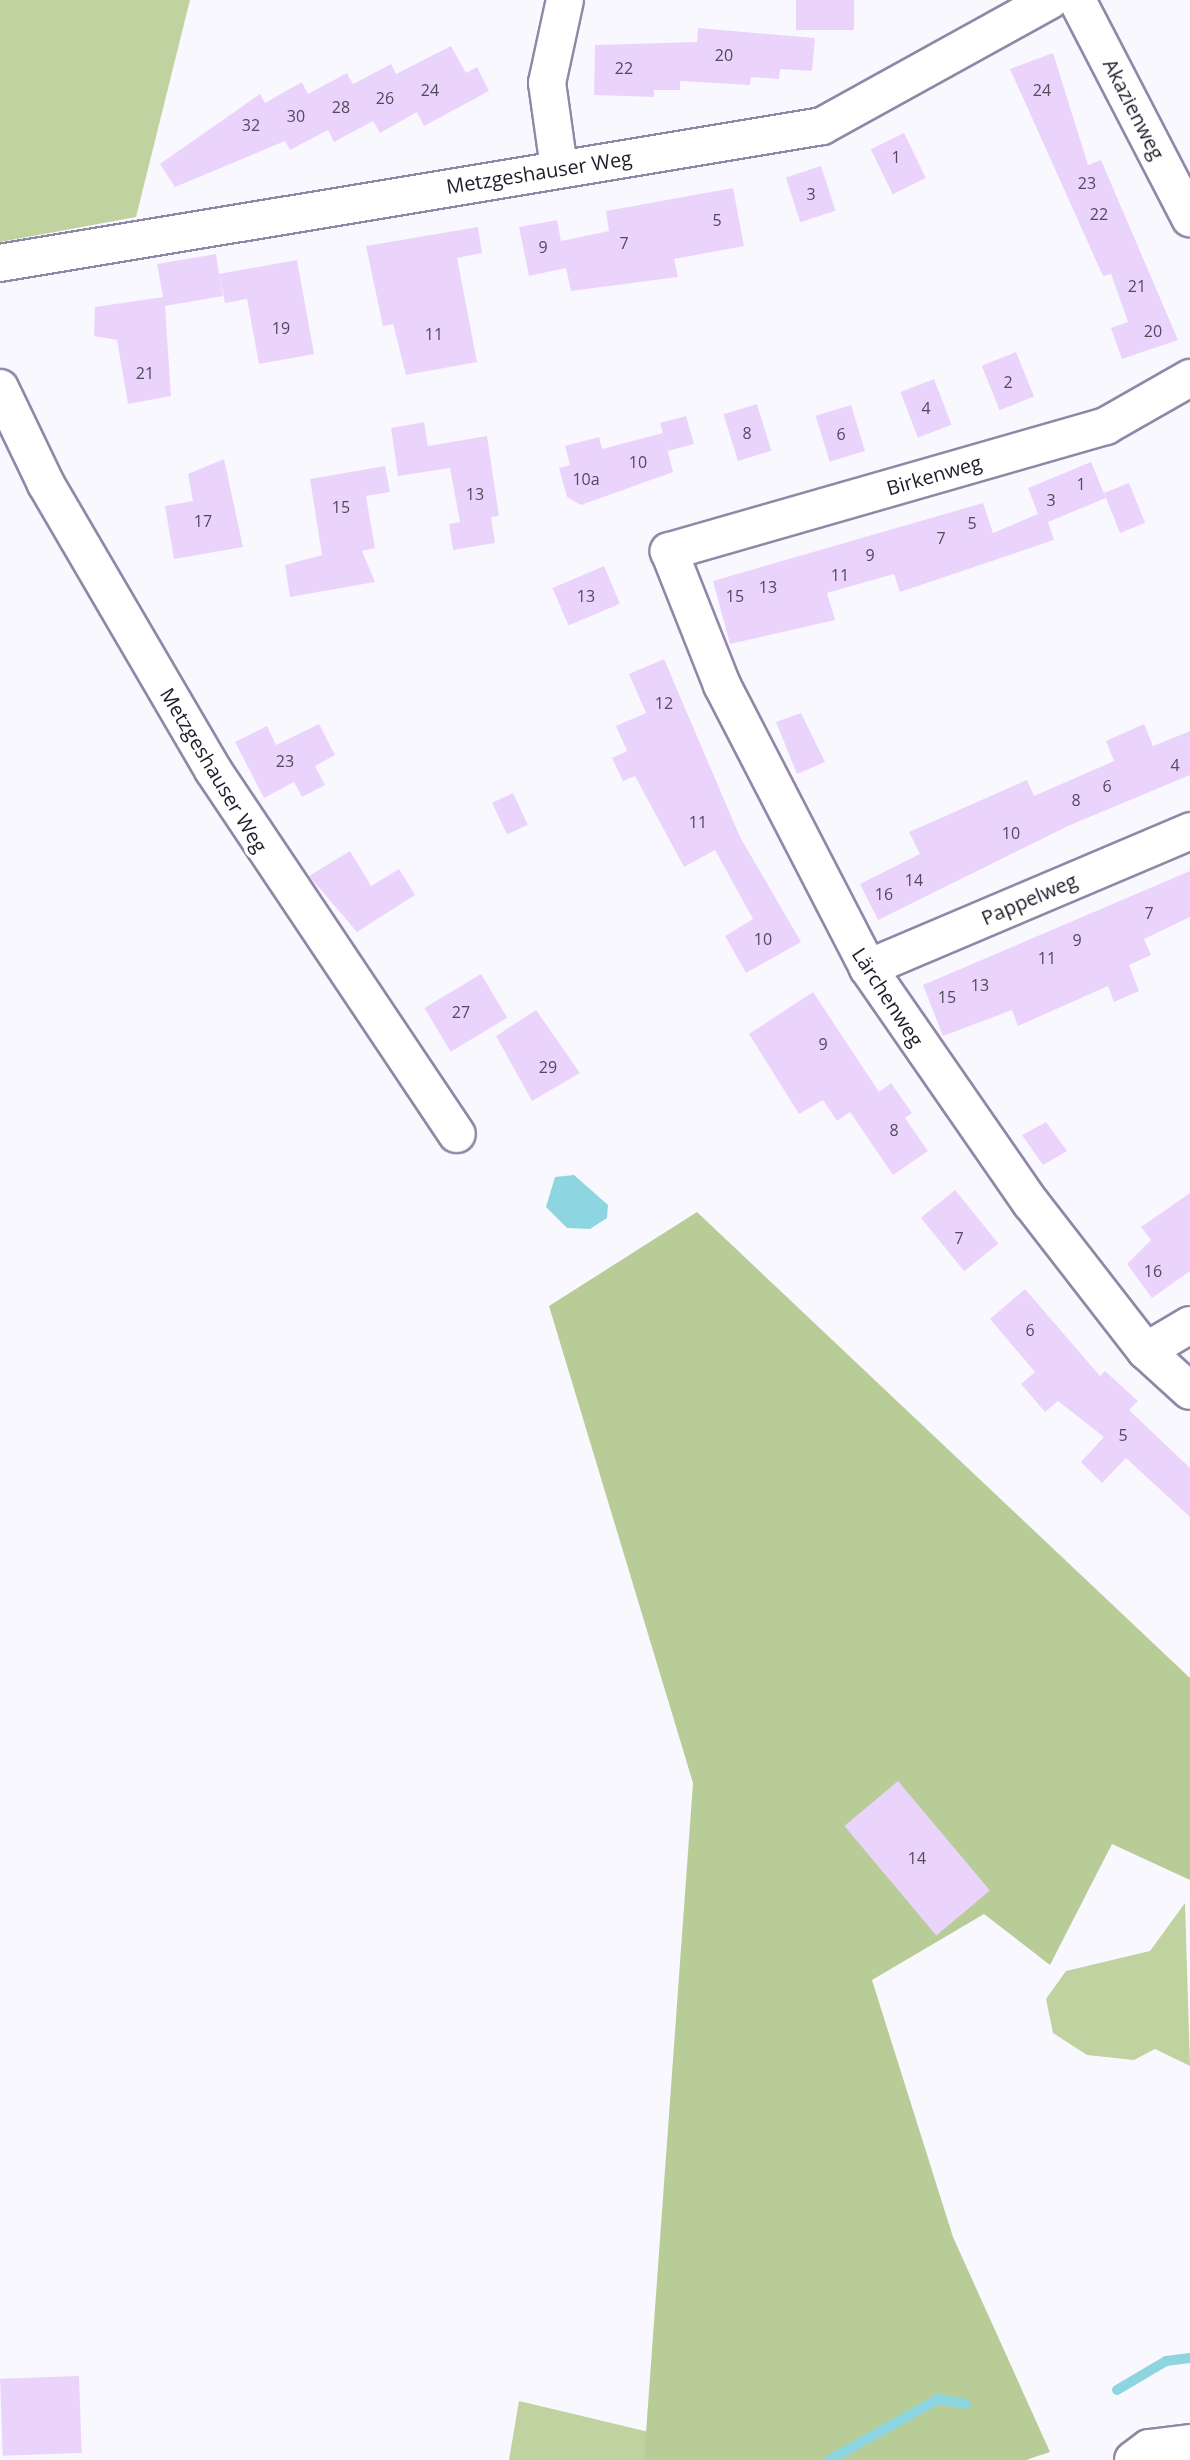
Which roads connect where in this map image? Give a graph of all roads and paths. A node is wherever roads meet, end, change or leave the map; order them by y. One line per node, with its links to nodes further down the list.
1 (565, 0): 4 (street)
2 (1050, 0): 4 (street, Metzgeshauser Weg)
3 (1077, 0): 5 (street, Akazienweg)
4 (559, 168): 6 (street, Metzgeshauser Weg)
5 (1190, 218)
6 (0, 263)
7 (1190, 378): 9 (street, Birkenweg)
8 (0, 388): 12 (street, Metzgeshauser Weg)
9 (669, 551): 11 (street, Lärchenweg)
10 (1190, 831): 11 (street, Pappelweg)
11 (868, 968): 14 (street, Lärchenweg)
12 (457, 1134)
13 (1190, 1325): 14 (street)
14 (1146, 1351): 15 (street, Lärchenweg)
15 (1190, 1391)
16 (1190, 2443): 17 (street)
17 (1133, 2460)

